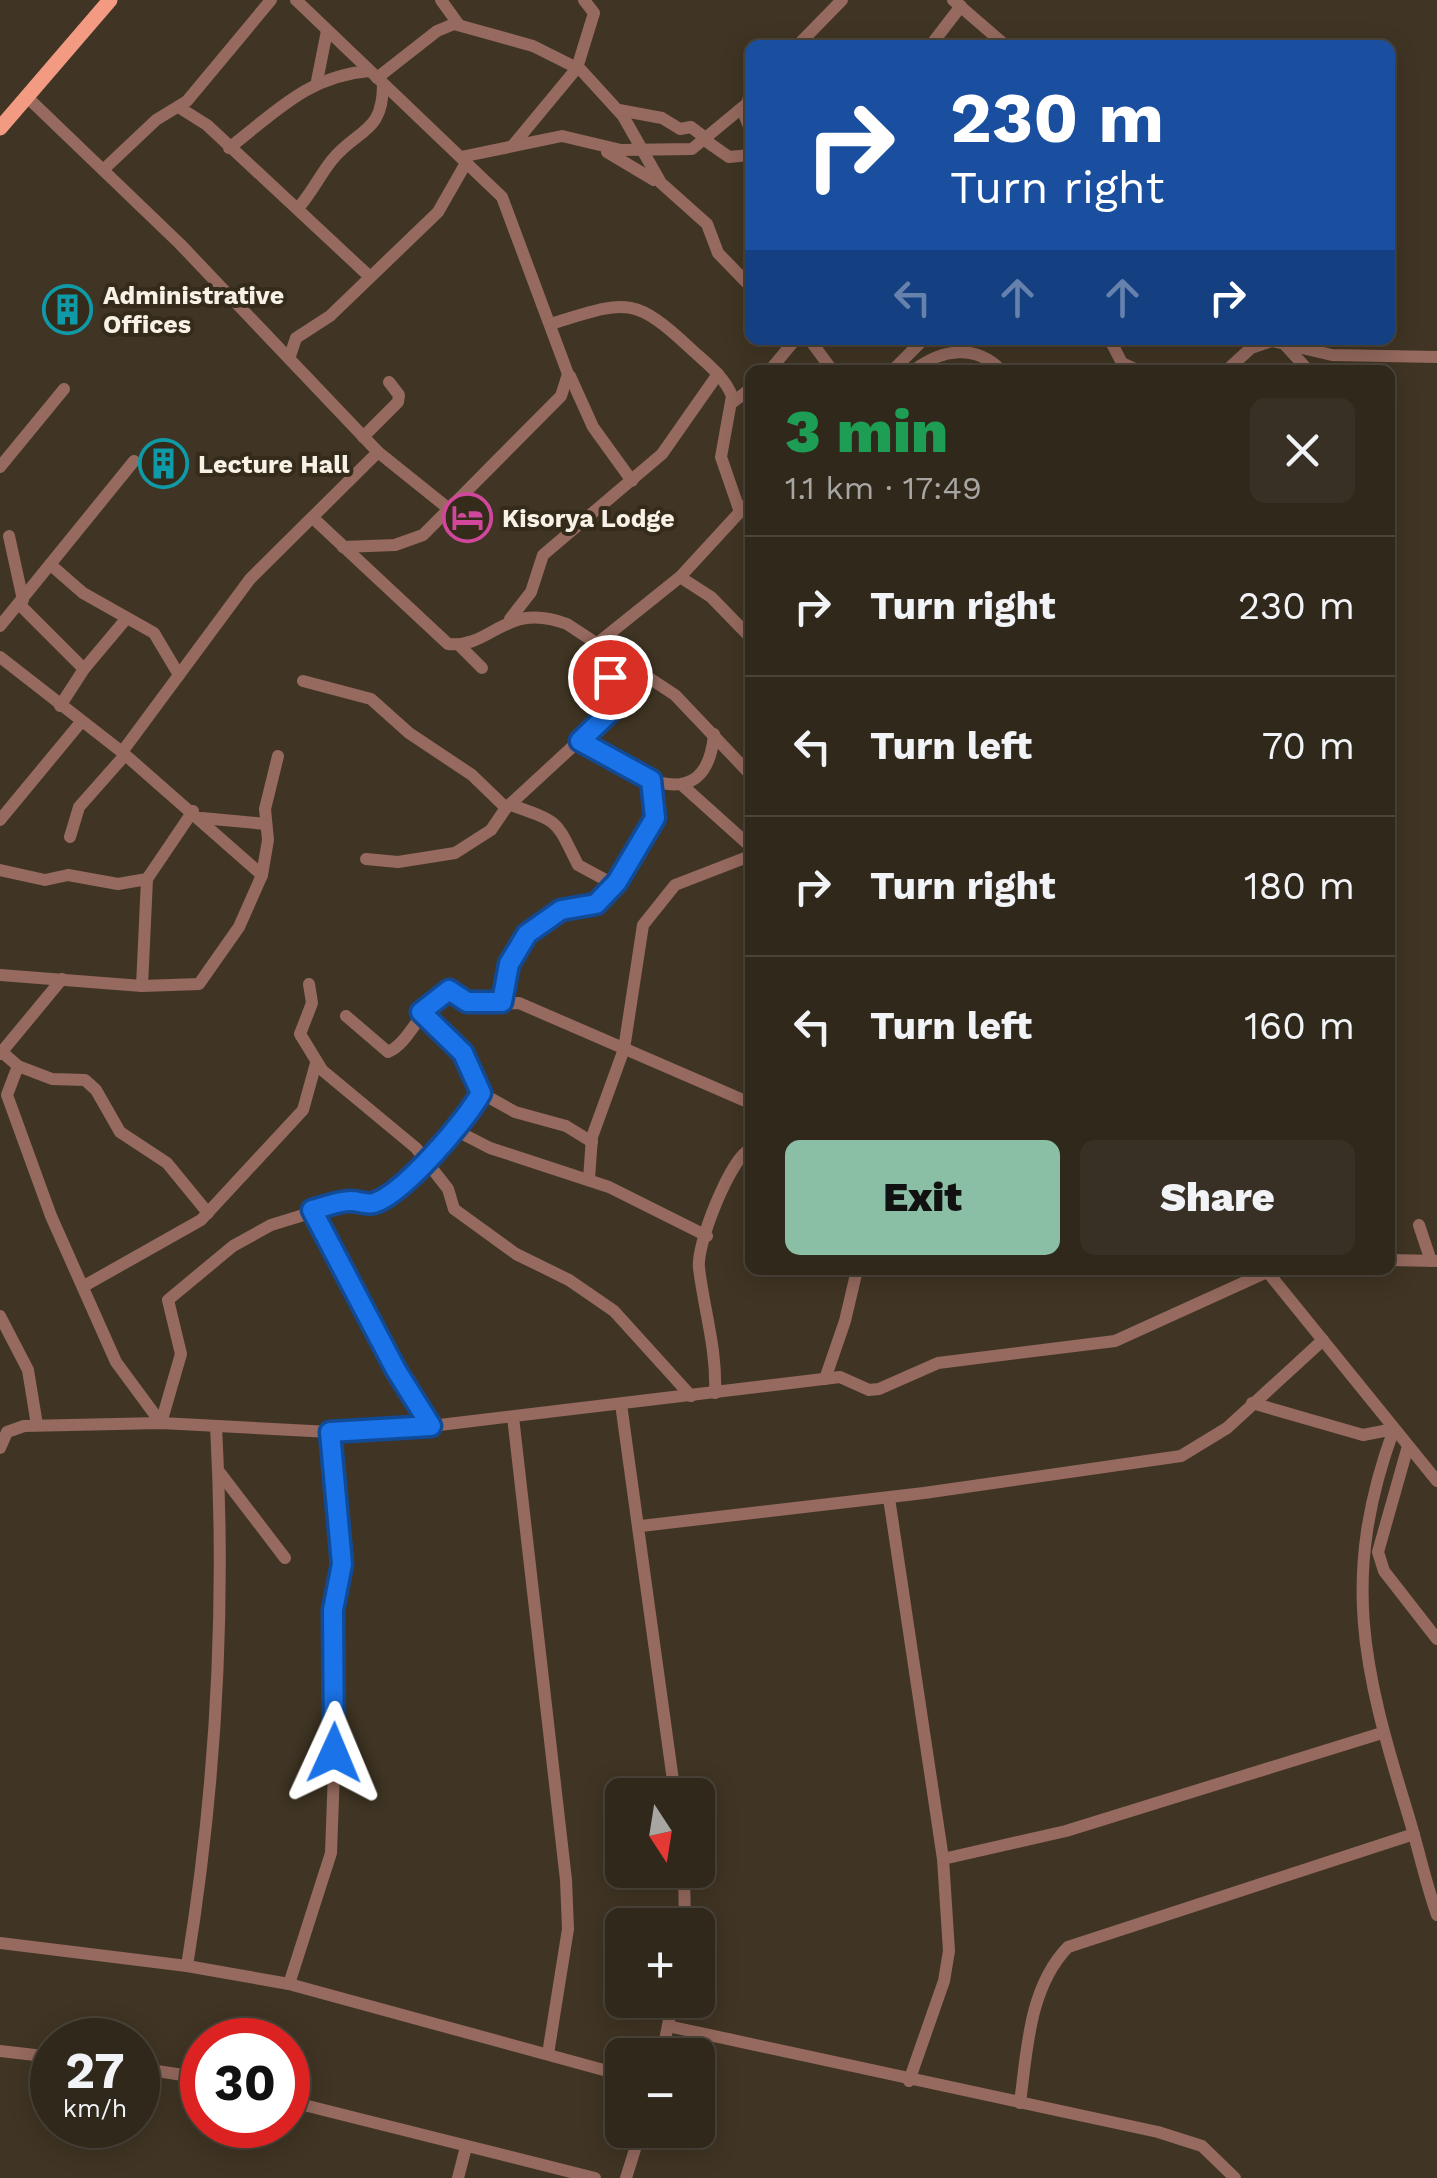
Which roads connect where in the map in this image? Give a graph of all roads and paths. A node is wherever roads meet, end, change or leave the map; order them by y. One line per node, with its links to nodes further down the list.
1 (110, 0): 16 (main road)
2 (272, 0): 18 (street)
3 (296, 0): 9 (street)
4 (441, 0): 8 (street)
5 (584, 0): 13 (street)
6 (842, 0): 10 (street)
7 (957, 3): 11 (street); 12 (street)
8 (459, 25): 13 (street); 14 (street)
9 (327, 31): 14 (street); 15 (street)
10 (803, 40)
11 (934, 40)
12 (999, 40)
13 (577, 68): 19 (street); 22 (street)
14 (377, 78): 15 (street); 27 (street); 30 (street)
15 (318, 81): 24 (street)
16 (27, 97): 20 (main road); 28 (street)
17 (745, 102): 21 (street)
18 (180, 108): 24 (street); 28 (street)
19 (619, 110): 21 (street); 25 (street)
20 (0, 128)
21 (707, 140): 25 (street); 26 (street)
22 (514, 144): 23 (street); 27 (street)
23 (593, 146): 25 (street); 29 (street)
24 (229, 148): 30 (street)
25 (640, 150): 29 (street)
26 (745, 155)
27 (464, 160): 31 (street); 33 (street)
28 (103, 170): 40 (street)
29 (661, 183): 32 (street)
30 (299, 207): 31 (street)
31 (369, 276): 40 (street)
32 (745, 281)
33 (550, 324): 49 (street); 50 (street)
34 (791, 345): 42 (street)
35 (918, 345): 43 (street)
36 (1113, 345): 46 (street)
37 (1264, 345): 47 (street)
38 (1286, 345): 48 (street)
39 (1296, 345): 41 (street)
40 (290, 356): 55 (street)
41 (1437, 357)
42 (774, 365)
43 (897, 365)
44 (921, 365): 45 (street)
45 (995, 365)
46 (1126, 365)
47 (1232, 365)
48 (1304, 365)
49 (566, 367): 59 (street); 61 (street)
50 (718, 374): 54 (street); 59 (street)
51 (389, 382): 55 (street)
52 (64, 389): 58 (street)
53 (745, 393): 54 (street)
54 (733, 402): 60 (street)
55 (363, 438): 56 (street)
56 (378, 452): 61 (street); 62 (street)
57 (134, 460): 65 (street)
58 (0, 467)
59 (632, 481): 67 (street)
60 (745, 506): 66 (street)
61 (450, 509): 64 (street)
62 (313, 518): 64 (street); 80 (street)
63 (10, 536): 68 (street)
64 (343, 547): 75 (street)
65 (52, 566): 68 (street); 70 (street)
66 (680, 578): 73 (street); 74 (street)
67 (534, 582): 69 (street); 71 (street)
68 (21, 602): 72 (street); 79 (street)
69 (551, 618): 71 (street); 74 (street)
70 (126, 619): 79 (street); 80 (street)
71 (508, 621): 75 (street)
72 (0, 626)
73 (745, 632)
74 (599, 642): 76 (street)
75 (460, 646): 78 (street)
76 (613, 651): 84 (street); 85 (street)
77 (0, 657): 82 (street)
78 (482, 668)
79 (84, 669): 82 (street)
80 (179, 675): 86 (street)
81 (304, 681): 92 (street)
82 (60, 706): 83 (street)
83 (81, 722): 86 (street); 93 (street)
84 (714, 734): 88 (street); 90 (street)
85 (580, 741): 89 (street); 92 (street)
86 (124, 753): 94 (street); 96 (street)
87 (278, 756): 95 (street)
88 (745, 768)
89 (651, 780): 90 (street); 91 (street)
90 (675, 784): 91 (street); 97 (street)
91 (656, 797): 103 (street)
92 (509, 807): 99 (street); 103 (street)
93 (2, 815)
94 (198, 815): 95 (street); 101 (street); 102 (street)
95 (266, 824): 101 (street)
96 (70, 837)
97 (745, 842)
98 (745, 858): 111 (street)
99 (366, 859)
100 (0, 870): 102 (street)
101 (262, 875): 107 (street)
102 (147, 879): 107 (street)
103 (615, 885): 108 (street)
104 (0, 975): 105 (street)
105 (62, 979): 107 (street); 112 (street)
106 (309, 984): 113 (street)
107 (142, 986)
108 (502, 1002): 109 (street); 111 (street)
109 (421, 1012): 110 (street); 115 (street)
110 (346, 1016)
111 (624, 1049): 116 (street); 118 (street)
112 (1, 1053): 114 (street)
113 (316, 1063): 120 (street); 123 (street)
114 (18, 1066): 123 (street); 131 (street)
115 (481, 1093): 117 (street); 118 (street)
116 (745, 1101)
117 (455, 1130): 120 (street); 121 (street)
118 (592, 1142): 121 (street)
119 (745, 1151): 125 (street)
120 (426, 1160): 122 (street); 136 (street)
121 (589, 1180): 125 (street)
122 (312, 1210): 140 (street); 144 (street)
123 (208, 1212): 131 (street)
124 (1420, 1225): 127 (street)
125 (708, 1236): 135 (street)
126 (1395, 1260): 127 (street)
127 (1434, 1261)
128 (855, 1275): 134 (street)
129 (1258, 1275): 134 (street)
130 (1270, 1275): 133 (street)
131 (84, 1286): 140 (street)
132 (0, 1316): 141 (street)
133 (1324, 1340): 137 (street); 145 (street)
134 (825, 1378): 135 (street)
135 (715, 1393): 136 (street)
136 (692, 1396): 138 (street)
137 (1252, 1403): 145 (street); 151 (street)
138 (622, 1404): 139 (street); 152 (street)
139 (513, 1417): 144 (street); 167 (street)
140 (161, 1423): 141 (street); 143 (street)
141 (37, 1425): 142 (street)
142 (6, 1426): 148 (street)
143 (216, 1426): 146 (street); 149 (street)
144 (431, 1426): 146 (street)
145 (1394, 1429): 147 (street); 155 (street)
146 (330, 1432): 162 (street)
147 (1408, 1446): 150 (street); 154 (street)
148 (0, 1448)
149 (218, 1470): 153 (street); 161 (street)
150 (1437, 1481)
151 (889, 1498): 152 (street); 158 (street)
152 (641, 1526): 156 (street)
153 (285, 1558)
154 (1437, 1640)
155 (1382, 1733): 157 (street); 158 (street)
156 (673, 1778)
157 (1414, 1834): 159 (street); 171 (street)
158 (943, 1859): 170 (street)
159 (1437, 1915)
160 (0, 1943): 161 (street)
161 (187, 1966): 162 (street)
162 (289, 1984): 167 (street)
163 (670, 2018): 164 (street)
164 (668, 2026): 165 (street); 170 (street)
165 (666, 2038)
166 (0, 2051): 168 (street)
167 (548, 2054): 169 (street)
168 (30, 2055)
169 (605, 2069)
170 (909, 2081): 171 (street)
171 (1020, 2103): 178 (street)
172 (310, 2106): 173 (street)
173 (466, 2147): 175 (street); 176 (street)
174 (635, 2148): 177 (street)
175 (458, 2178)
176 (595, 2178)
177 (626, 2178)
178 (1235, 2178)

